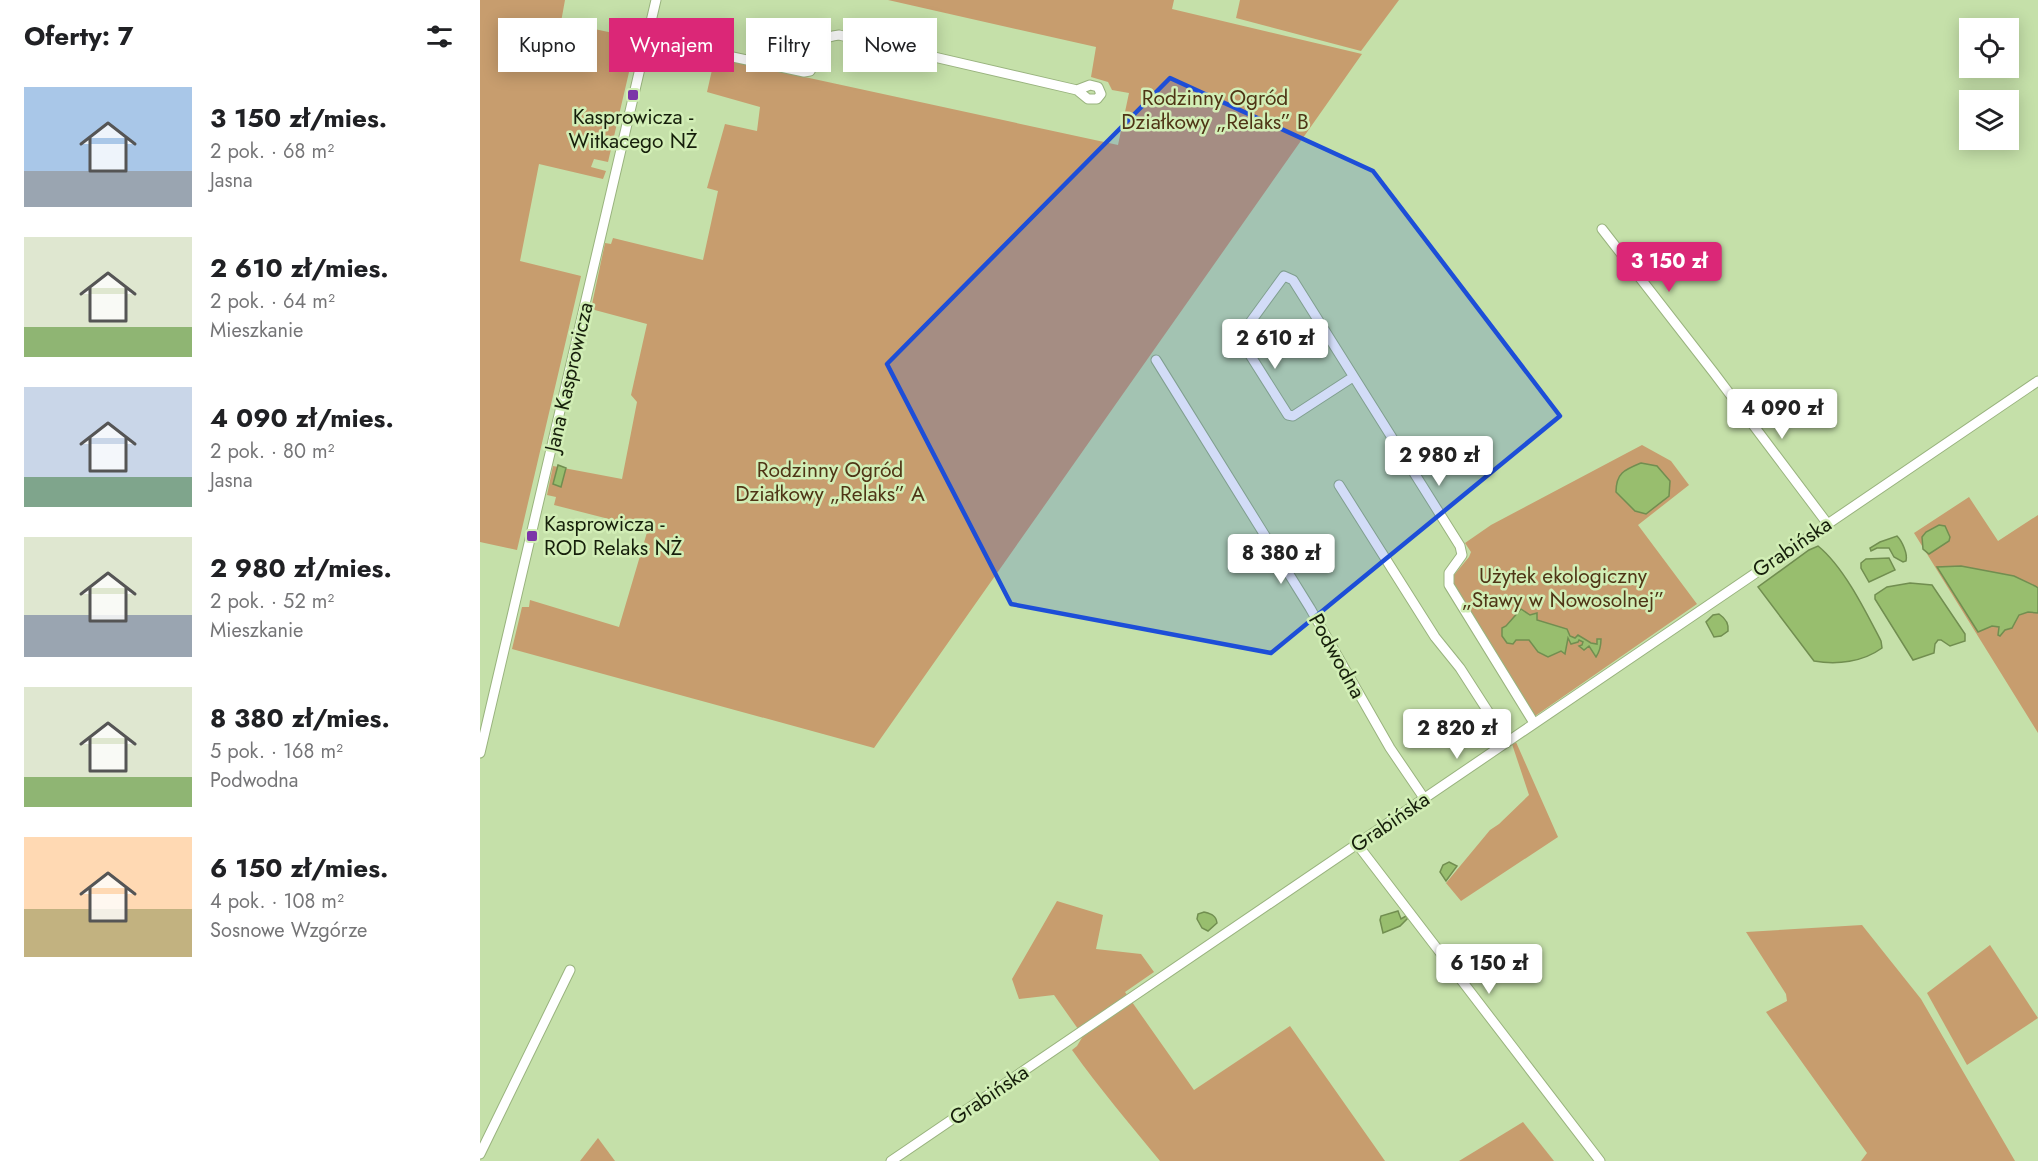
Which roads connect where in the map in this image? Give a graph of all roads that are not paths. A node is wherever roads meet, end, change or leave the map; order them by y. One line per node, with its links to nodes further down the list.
1 (656, 0): 2 (street, Jana Kasprowicza)
2 (651, 18)
3 (734, 57): 5 (street)
4 (638, 72): 14 (street, Jana Kasprowicza)
5 (1077, 90)
6 (1602, 229): 11 (street)
7 (1156, 360): 15 (street, Podwodna)
8 (1353, 376): 8 (street); 12 (street)
9 (2038, 381): 11 (street, Grabińska)
10 (1339, 485): 13 (street)
11 (1827, 523): 12 (street, Grabińska)
12 (1534, 723): 13 (street, Grabińska)
13 (1507, 741): 15 (street, Grabińska)
14 (480, 753)
15 (1424, 798): 16 (street, Grabińska)
16 (1357, 844): 19 (street, Grabińska); 20 (street)
17 (570, 970): 18 (street)
18 (480, 1154)
19 (891, 1161)
20 (1600, 1161)

